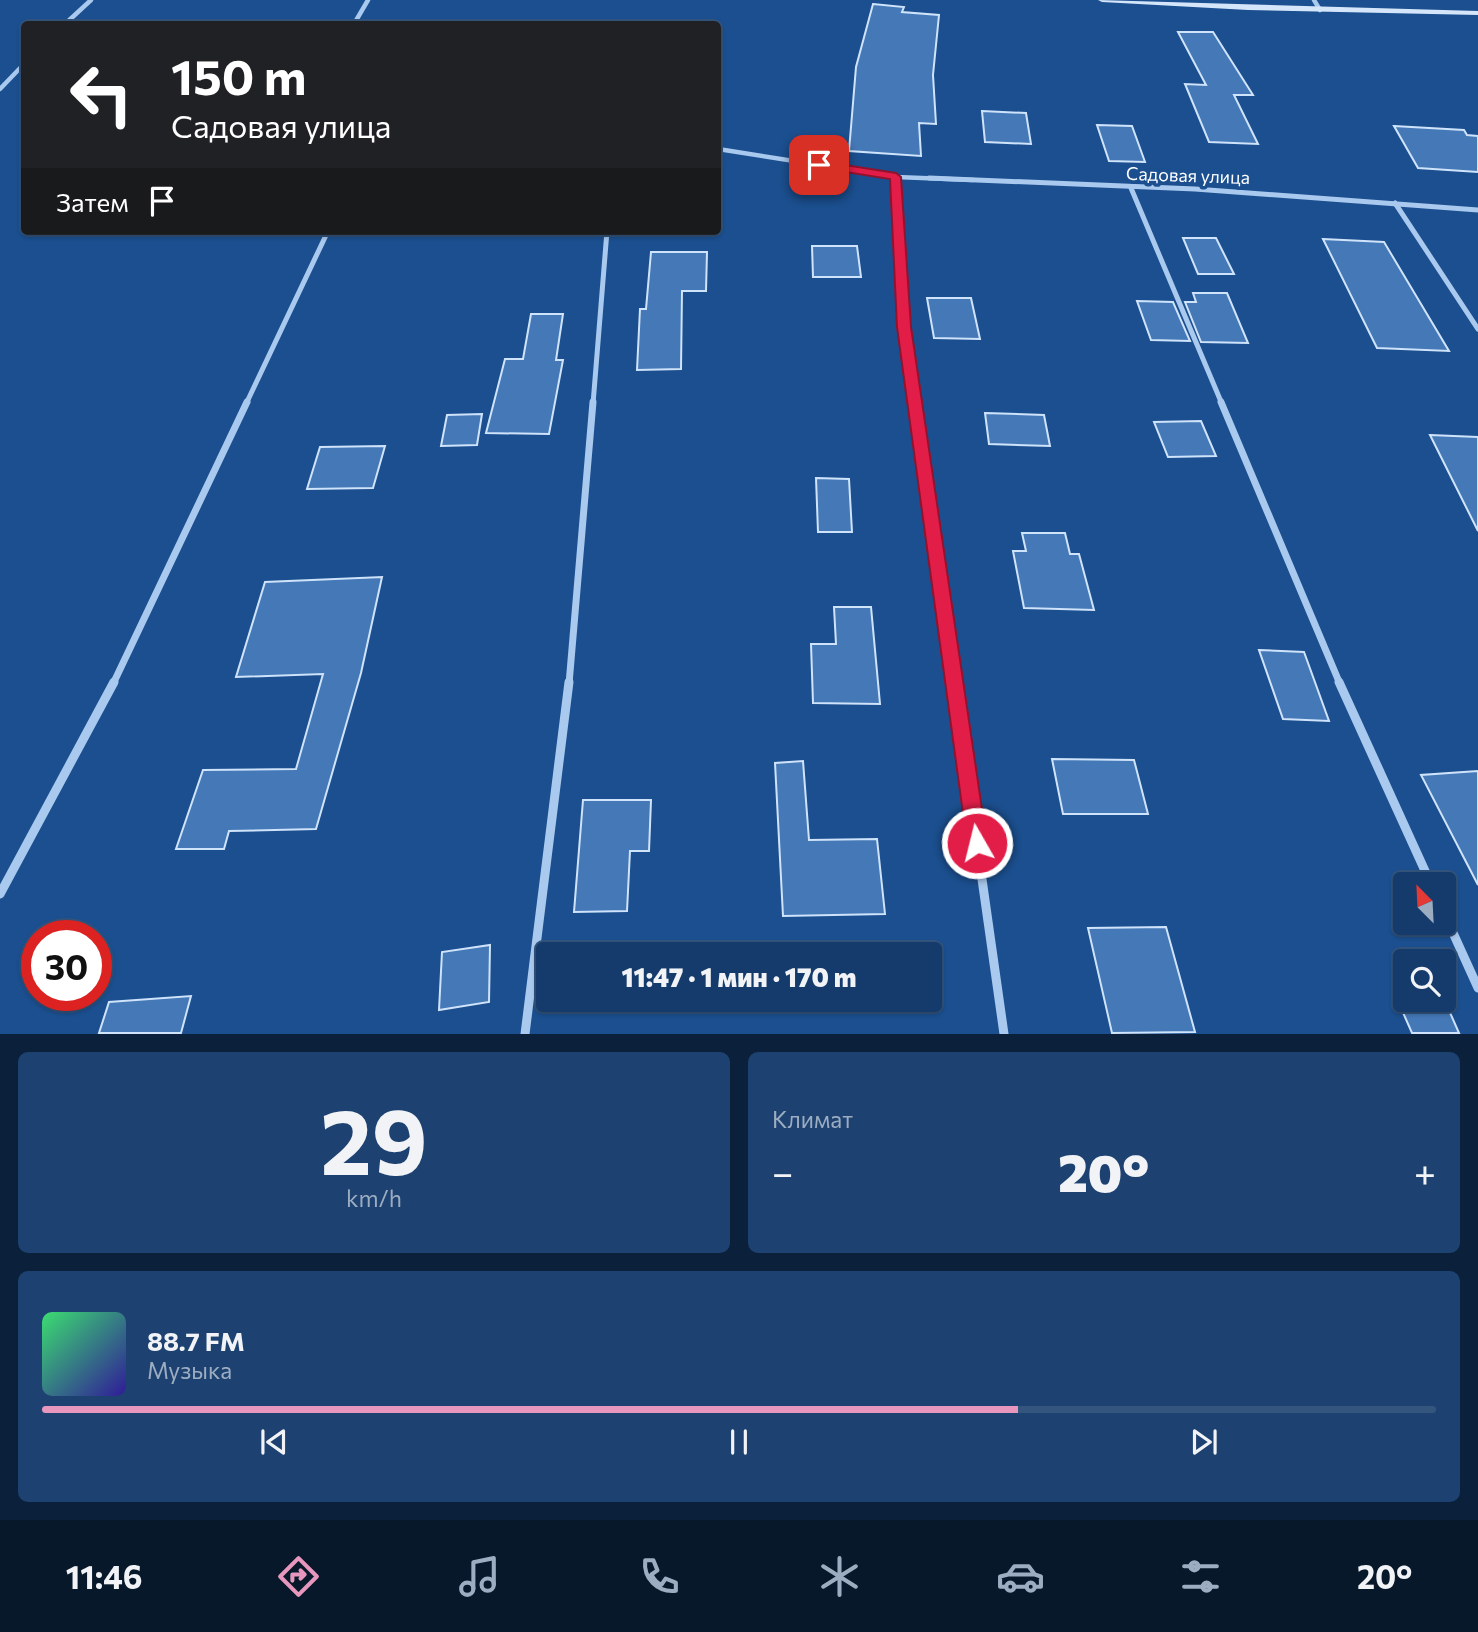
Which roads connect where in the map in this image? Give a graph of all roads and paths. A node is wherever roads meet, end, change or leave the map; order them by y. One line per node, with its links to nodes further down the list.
1 (91, 0): 7 (street)
2 (368, 0): 8 (street)
3 (1102, 0): 5 (main road)
4 (1314, 0): 5 (street)
5 (1321, 10): 6 (main road)
6 (1478, 13)
7 (68, 21)
8 (356, 21)
9 (21, 67): 10 (street)
10 (0, 89)
11 (721, 149): 12 (street, Садовая улица)
12 (896, 177): 13 (street, Садовая улица); 24 (street)
13 (1132, 188): 14 (street, Садовая улица); 19 (street)
14 (1395, 203): 15 (street, Садовая улица); 18 (street)
15 (1478, 210)
16 (326, 235): 20 (street)
17 (607, 235): 23 (street)
18 (1478, 329)
19 (1426, 872)
20 (0, 893)
21 (1454, 935): 22 (street)
22 (1478, 988)
23 (525, 1034)
24 (1004, 1034)

